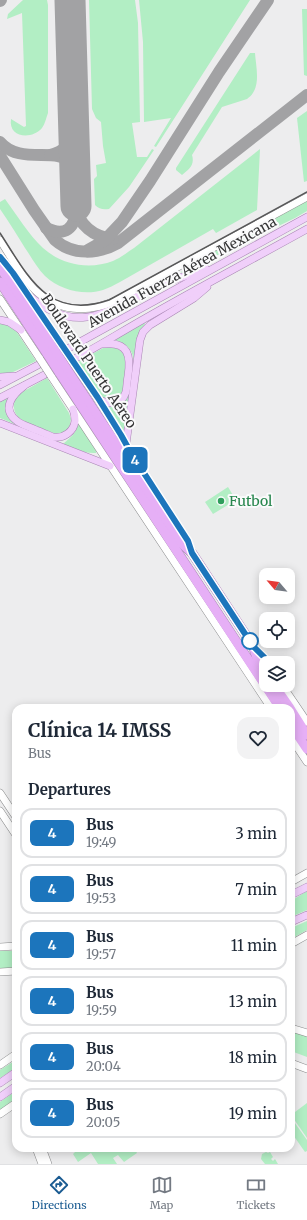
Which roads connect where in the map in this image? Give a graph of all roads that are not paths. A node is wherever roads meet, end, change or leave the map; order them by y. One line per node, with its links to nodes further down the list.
1 (307, 197): 4 (main road)
2 (307, 218): 5 (main road, Avenida Fuerza Aérea Mexicana)
3 (307, 229): 8 (main road, Avenida Fuerza Aérea Mexicana)
4 (0, 240)
5 (238, 256): 10 (main road); 15 (main road, Avenida Fuerza Aérea Mexicana)
6 (0, 257): 10 (main road, Boulevard Puerto Aéreo)
7 (0, 267): 15 (highway)
8 (222, 275): 14 (main road, Avenida Fuerza Aérea Mexicana); 25 (main road)
9 (0, 282): 15 (highway)
10 (27, 294): 15 (main road, Boulevard Puerto Aéreo)
11 (0, 299): 13 (main road, Boulevard Puerto Aéreo)
12 (0, 320): 13 (main road)
13 (21, 330): 15 (main road, Boulevard Puerto Aéreo)
14 (102, 345): 16 (main road, Avenida Fuerza Aérea Mexicana); 22 (main road)
15 (52, 354): 16 (highway, bridge); 16 (main road, Boulevard Puerto Aéreo, bridge); 17 (main road, Avenida Fuerza Aérea Mexicana)
16 (62, 369): 20 (main road, Avenida Fuerza Aérea Mexicana); 22 (main road, Boulevard Puerto Aéreo); 23 (main road, Boulevard Puerto Aéreo); 27 (highway); 29 (highway)
17 (20, 374): 18 (main road); 19 (main road, Avenida Fuerza Aérea Mexicana)
18 (0, 377)
19 (0, 385)
20 (24, 386): 21 (main road, Avenida Fuerza Aérea Mexicana); 23 (main road)
21 (0, 398)
22 (98, 398): 25 (main road, Boulevard Puerto Aéreo)
23 (73, 408): 26 (main road, Boulevard Puerto Aéreo)
24 (0, 423): 26 (main road)
25 (126, 444): 29 (main road, Boulevard Puerto Aéreo)
26 (110, 466): 28 (main road, Boulevard Puerto Aéreo)
27 (138, 491): 28 (highway); 31 (highway)
28 (138, 507): 30 (main road, Boulevard Puerto Aéreo)
29 (192, 553): 32 (highway, Boulevard Puerto Aéreo)
30 (222, 633): 31 (highway); 37 (main road, Boulevard Puerto Aéreo)
31 (234, 639): 38 (highway)
32 (253, 646): 33 (main road, Boulevard Puerto Aéreo); 34 (highway)
33 (263, 656)
34 (259, 662)
35 (279, 692): 39 (highway)
36 (287, 692): 41 (main road)
37 (268, 704)
38 (277, 704)
39 (287, 704)
40 (295, 704): 43 (main road)
41 (295, 704)
42 (295, 717): 45 (highway)
43 (307, 722)
44 (295, 731): 47 (highway)
45 (307, 735)
46 (295, 744): 48 (main road)
47 (307, 749)
48 (307, 762)
49 (0, 793): 51 (main road)
50 (0, 811): 52 (main road)
51 (12, 811)
52 (12, 829)
53 (307, 873): 54 (main road)
54 (295, 880)
55 (307, 887): 56 (main road)
56 (295, 893)
57 (307, 915): 58 (main road)
58 (295, 921)
59 (307, 935): 60 (main road)
60 (295, 942)
61 (12, 946): 62 (main road)
62 (0, 947)
63 (12, 971): 64 (main road)
64 (0, 972)
65 (295, 1029): 66 (main road)
66 (307, 1033)
67 (12, 1057): 69 (main road)
68 (295, 1064): 70 (main road)
69 (0, 1065)
70 (307, 1069)
71 (12, 1075): 72 (main road)
72 (0, 1083)
73 (12, 1089): 74 (main road)
74 (0, 1097)
75 (12, 1106): 76 (main road)
76 (0, 1114)
77 (42, 1160): 78 (main road)
78 (48, 1164)

